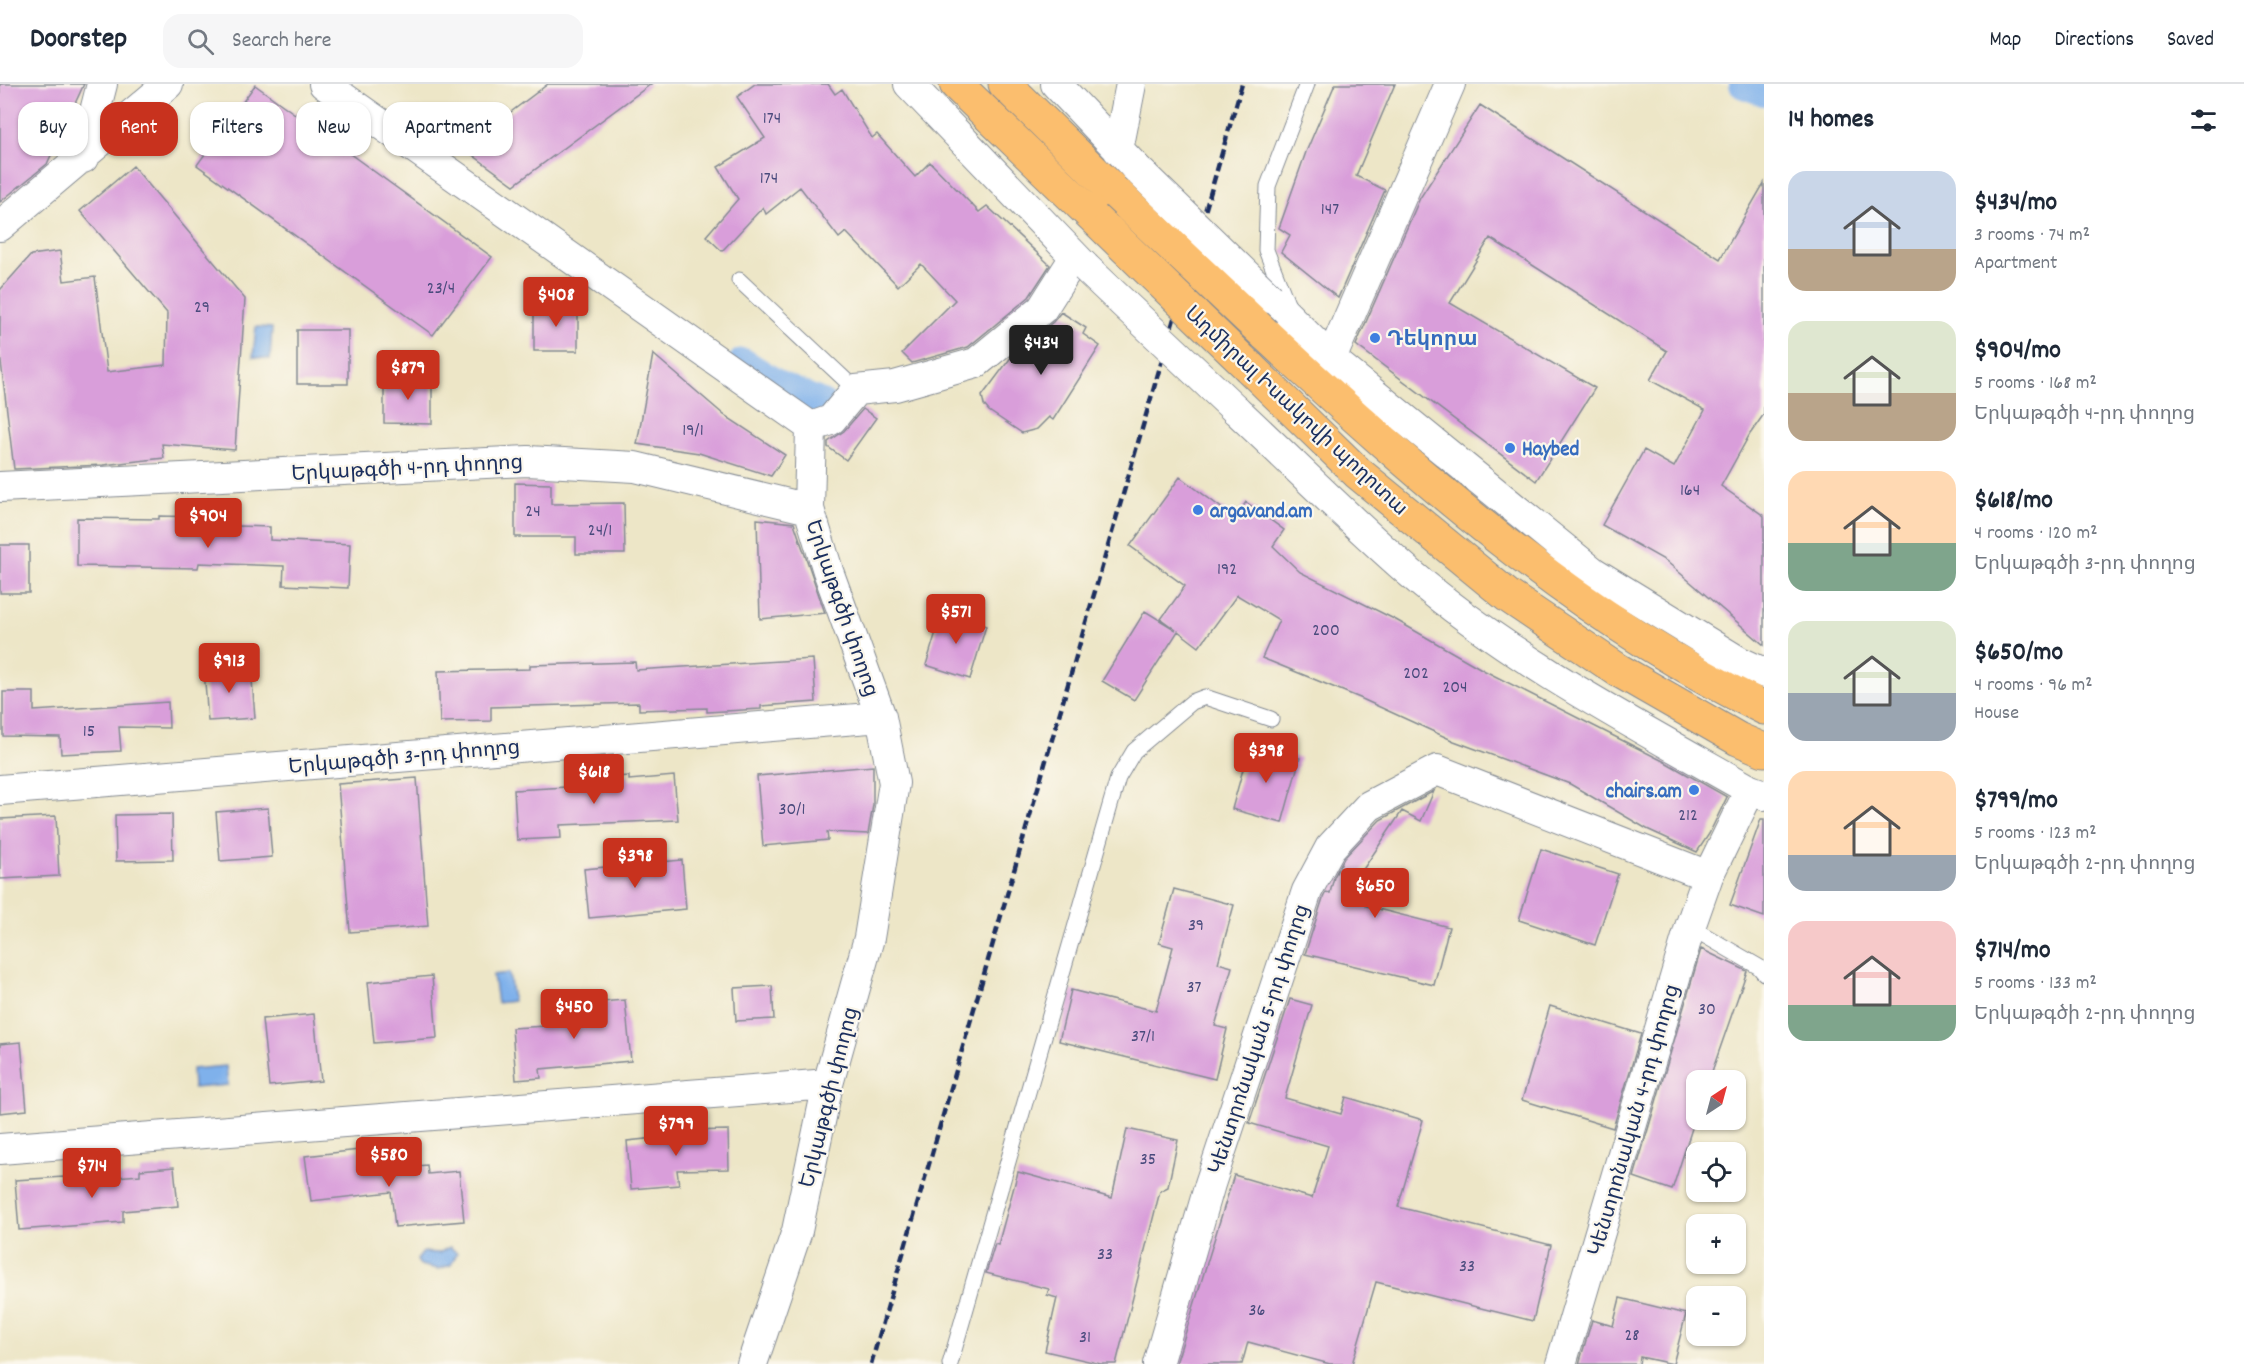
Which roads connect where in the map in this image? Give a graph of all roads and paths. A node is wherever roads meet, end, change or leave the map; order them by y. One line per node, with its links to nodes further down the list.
1 (102, 84): 11 (street)
2 (168, 84): 11 (street)
3 (324, 84): 19 (street)
4 (909, 84): 14 (street)
5 (956, 84): 26 (highway, Ադմիրալ Իսակովի պողոտա, bridge)
6 (1005, 84): 16 (highway, Ադմիրալ Իսակովի պողոտա, bridge)
7 (1056, 84): 12 (street)
8 (1131, 84): 12 (street)
9 (1307, 84): 16 (lane)
10 (1450, 84): 17 (street)
11 (83, 158): 13 (street)
12 (1127, 158): 16 (street, bridge)
13 (0, 226)
14 (1080, 262): 18 (street); 28 (street, bridge)
15 (739, 280): 18 (lane)
16 (1280, 328): 17 (street); 23 (highway, Ադմիրալ Իսակովի պողոտա)
17 (1331, 359): 22 (street)
18 (856, 390): 19 (street)
19 (812, 427): 21 (street, Երկաթգծի փողոց)
20 (0, 487): 21 (street, Երկաթգծի 4-րդ փողոց)
21 (809, 509): 24 (street, Երկաթգծի փողոց)
22 (1764, 673)
23 (1764, 708)
24 (881, 717): 27 (street, Երկաթգծի 3-րդ փողոց); 32 (street, Երկաթգծի փողոց)
25 (1271, 719): 35 (lane)
26 (1764, 750)
27 (0, 790)
28 (1757, 793): 29 (street, Կենտրոնական 4-րդ փողոց)
29 (1708, 876): 30 (street, Կենտրոնական 4-րդ փողոց); 36 (street, Կենտրոնական 5-րդ փողոց)
30 (1690, 927): 31 (lane); 37 (street, Կենտրոնական 4-րդ փողոց)
31 (1764, 974)
32 (828, 1084): 33 (street); 34 (street, Երկաթգծի փողոց)
33 (0, 1149)
34 (752, 1364)
35 (950, 1364)
36 (1158, 1364)
37 (1561, 1364)

